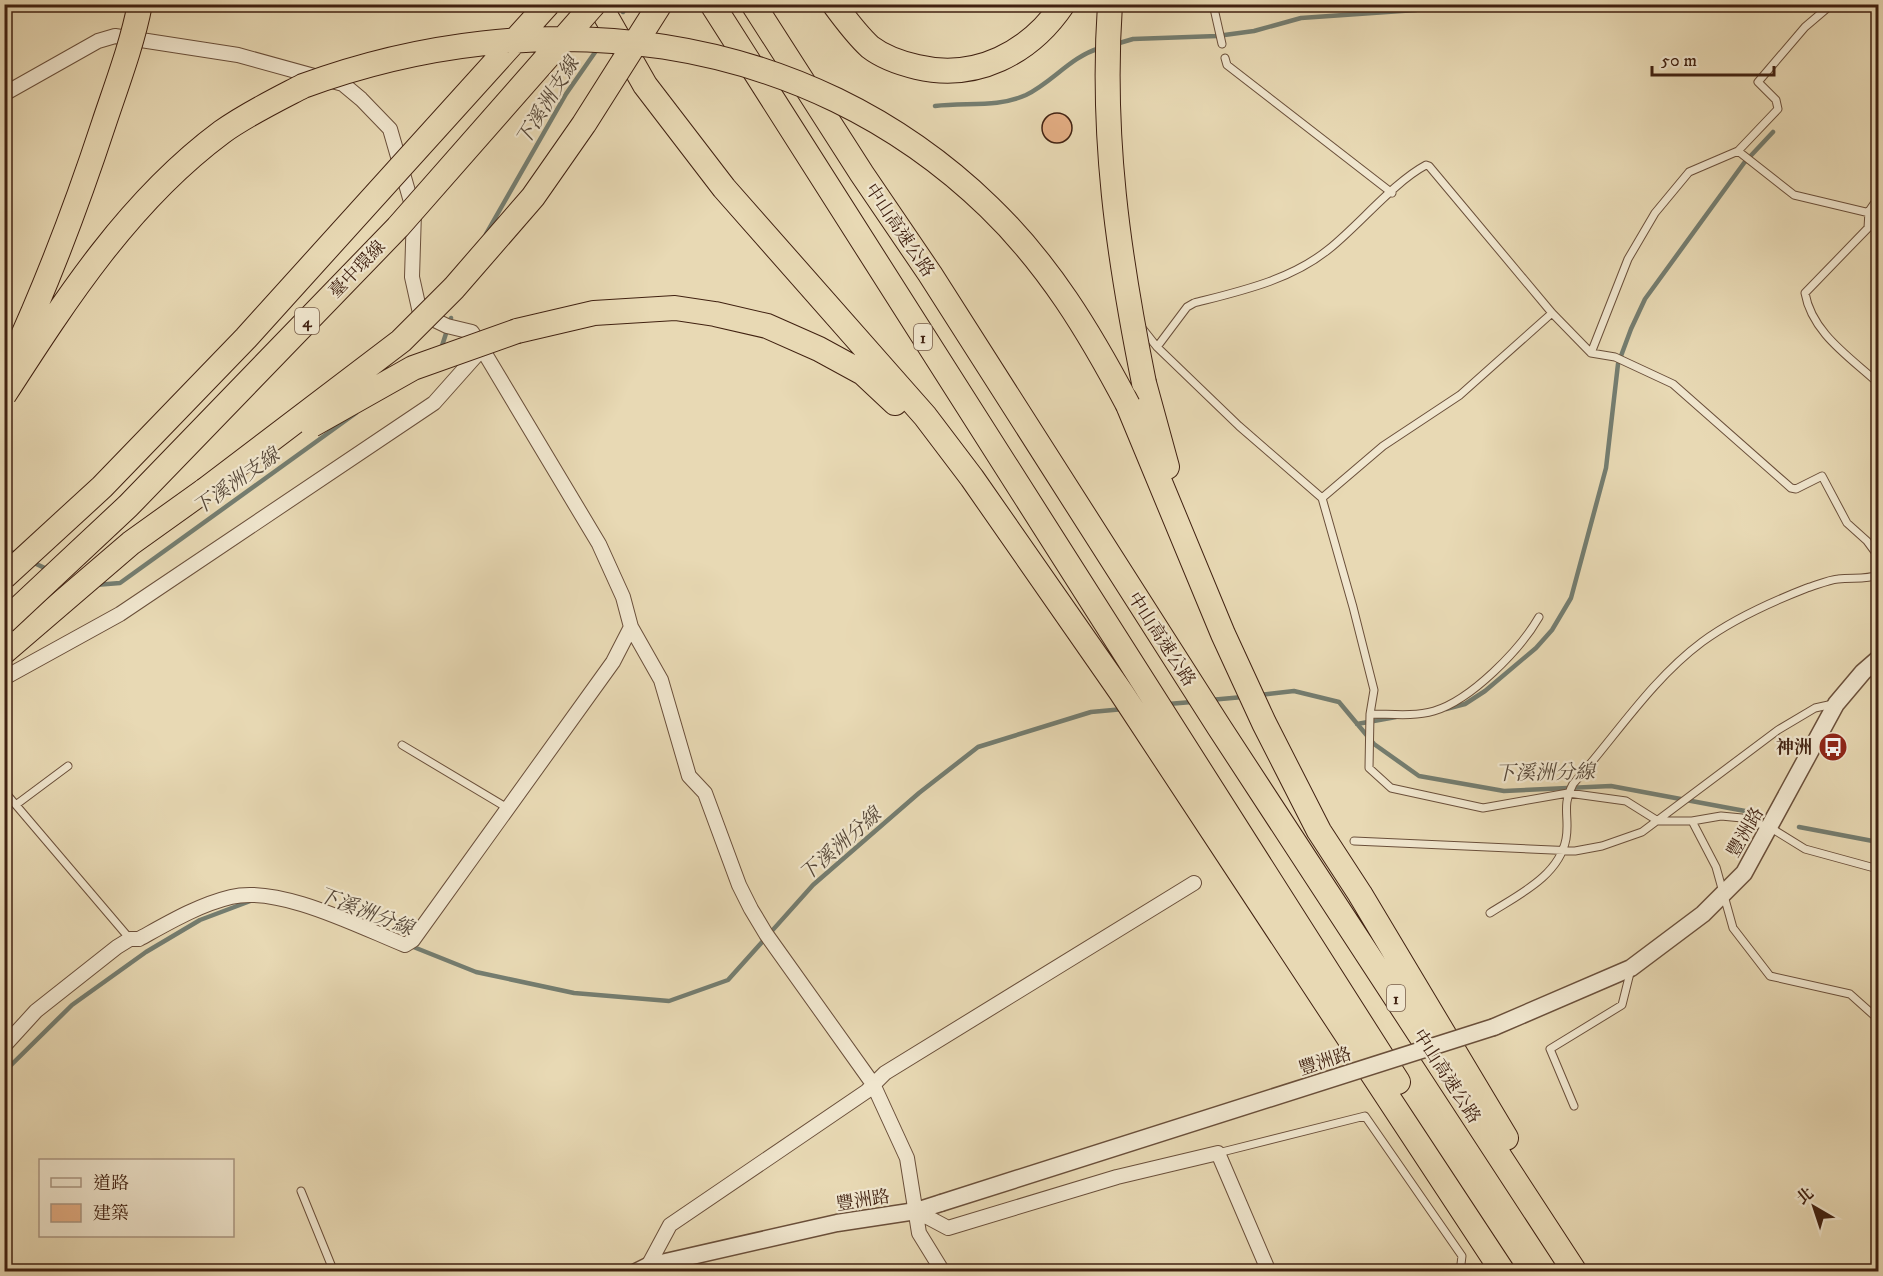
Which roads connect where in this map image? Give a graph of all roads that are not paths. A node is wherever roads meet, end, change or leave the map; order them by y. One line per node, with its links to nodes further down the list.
1 (140, 4): 25 (highway, bridge)
2 (548, 4): 34 (highway, 臺中環線 / 4, bridge)
3 (596, 4): 28 (highway); 36 (highway, 臺中環線 / 4, bridge)
4 (660, 4): 30 (highway, bridge)
5 (712, 4): 74 (highway, 中山高速公路 / 1)
6 (753, 4): 68 (highway, 中山高速公路 / 1)
7 (834, 4): 8 (highway)
8 (1063, 4)
9 (1103, 4): 22 (lane)
10 (1110, 4): 29 (highway, bridge)
11 (1213, 4): 13 (lane)
12 (1832, 4): 16 (lane)
13 (1222, 44)
14 (1225, 58): 17 (lane)
15 (4, 94): 23 (street)
16 (1738, 151): 19 (lane); 24 (lane)
17 (1392, 193): 21 (lane); 22 (lane)
18 (1878, 198): 19 (lane)
19 (1869, 211): 20 (lane); 26 (lane)
20 (1878, 215)
21 (1552, 313): 24 (lane); 31 (lane)
22 (1157, 347): 31 (lane)
23 (482, 349): 37 (street); 40 (street)
24 (1591, 353): 32 (lane)
25 (4, 375)
26 (1878, 383)
27 (4, 395): 29 (highway, bridge)
28 (972, 478): 30 (highway, bridge); 73 (highway)
29 (1167, 486): 68 (highway)
30 (205, 490): 38 (highway)
31 (1322, 498): 42 (lane)
32 (1878, 556)
33 (1878, 575): 46 (lane)
34 (4, 577)
35 (1539, 617): 42 (lane)
36 (4, 622)
37 (631, 627): 48 (street); 62 (street)
38 (4, 652)
39 (1878, 659): 41 (street, 豐洲路)
40 (4, 678)
41 (1836, 704): 49 (lane); 51 (street, 豐洲路)
42 (1370, 714): 46 (lane)
43 (402, 745): 48 (lane)
44 (68, 766): 47 (lane)
45 (4, 791): 47 (lane)
46 (1568, 793): 49 (lane); 53 (lane)
47 (17, 804): 58 (lane)
48 (509, 809): 58 (street)
49 (1658, 821): 50 (lane); 53 (lane)
50 (1692, 821): 51 (lane); 56 (lane)
51 (1771, 828): 54 (lane); 56 (street, 豐洲路)
52 (1354, 840): 53 (lane)
53 (1562, 851): 57 (lane)
54 (1878, 869)
55 (1194, 883): 62 (street)
56 (1724, 893): 59 (street, 豐洲路); 60 (lane)
57 (1490, 913)
58 (130, 939): 61 (street)
59 (1631, 968): 63 (lane); 66 (street, 豐洲路, bridge)
60 (1878, 1019)
61 (4, 1046)
62 (873, 1084): 66 (street); 67 (street)
63 (1574, 1106)
64 (1218, 1153): 66 (street); 71 (street); 72 (lane)
65 (301, 1191): 69 (lane)
66 (916, 1211): 67 (street, 豐洲路); 70 (street)
67 (642, 1269)
68 (1574, 1270)
69 (334, 1272)
70 (943, 1272)
71 (1269, 1272)
72 (1460, 1272)
73 (1503, 1272)
74 (1519, 1272)

